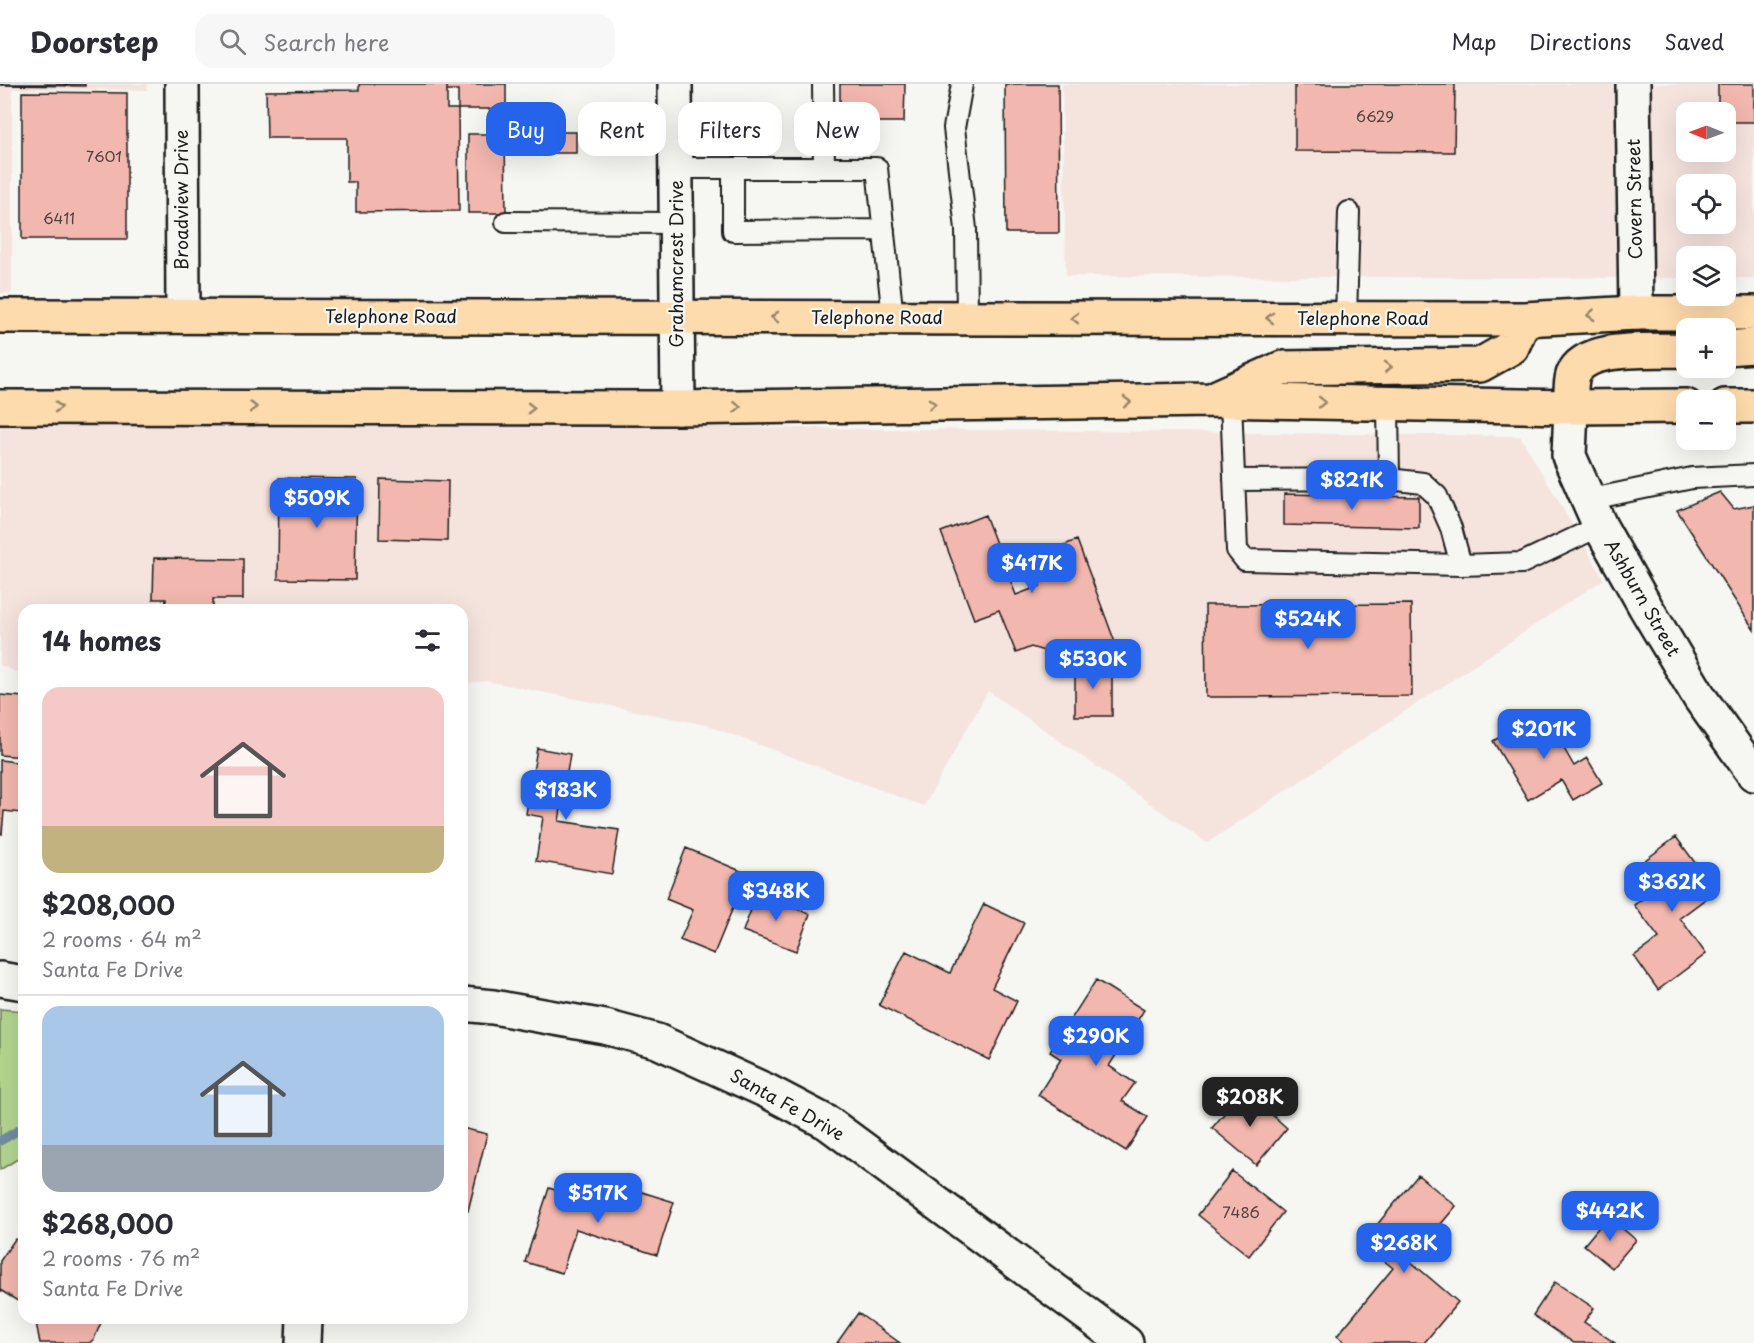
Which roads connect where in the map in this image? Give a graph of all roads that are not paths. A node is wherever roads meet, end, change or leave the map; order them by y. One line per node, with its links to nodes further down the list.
1 (182, 84): 16 (street, Broadview Drive)
2 (675, 84): 6 (street, Grahamcrest Drive)
3 (823, 84): 8 (lane)
4 (962, 84): 19 (lane)
5 (1634, 84): 13 (street, Covern Street)
6 (677, 168): 7 (lane); 11 (street, Grahamcrest Drive)
7 (733, 168): 8 (lane); 12 (lane)
8 (824, 168): 12 (lane)
9 (1349, 212): 20 (lane)
10 (506, 222): 11 (lane)
11 (677, 223): 17 (street, Grahamcrest Drive)
12 (884, 230): 18 (lane)
13 (1636, 313): 14 (main road, Telephone Road); 21 (main road, Telephone Road, one-way to 21)
14 (1754, 313)
15 (0, 316): 16 (main road, Telephone Road)
16 (183, 316): 17 (main road, Telephone Road)
17 (678, 317): 18 (main road, Telephone Road, one-way to 17); 32 (street, Grahamcrest Drive)
18 (893, 318): 19 (main road, Telephone Road)
19 (967, 318): 20 (main road, Telephone Road, one-way to 19)
20 (1346, 319): 21 (main road, Telephone Road)
21 (1524, 319): 25 (main road, one-way to 21)
22 (1754, 346): 23 (main road)
23 (1736, 347)
24 (1676, 350): 31 (main road)
25 (1220, 401): 26 (main road, one-way to 26); 32 (main road, one-way to 25); 35 (lane)
26 (1388, 404): 31 (main road); 34 (lane)
27 (1676, 406): 31 (main road)
28 (1736, 406): 29 (main road)
29 (1754, 406)
30 (0, 407): 32 (main road, one-way to 32)
31 (1571, 407): 36 (street, Ashburn Street)
32 (678, 408)
33 (1754, 475): 36 (lane)
34 (1389, 479): 35 (lane); 37 (lane)
35 (1234, 480): 37 (lane)
36 (1594, 513): 37 (lane); 38 (street, Ashburn Street)
37 (1461, 565)
38 (1754, 774)
39 (0, 979): 40 (street)
40 (18, 982)
41 (468, 1005): 44 (street, Santa Fe Drive)
42 (304, 1324): 43 (street)
43 (303, 1343)
44 (1126, 1343)

